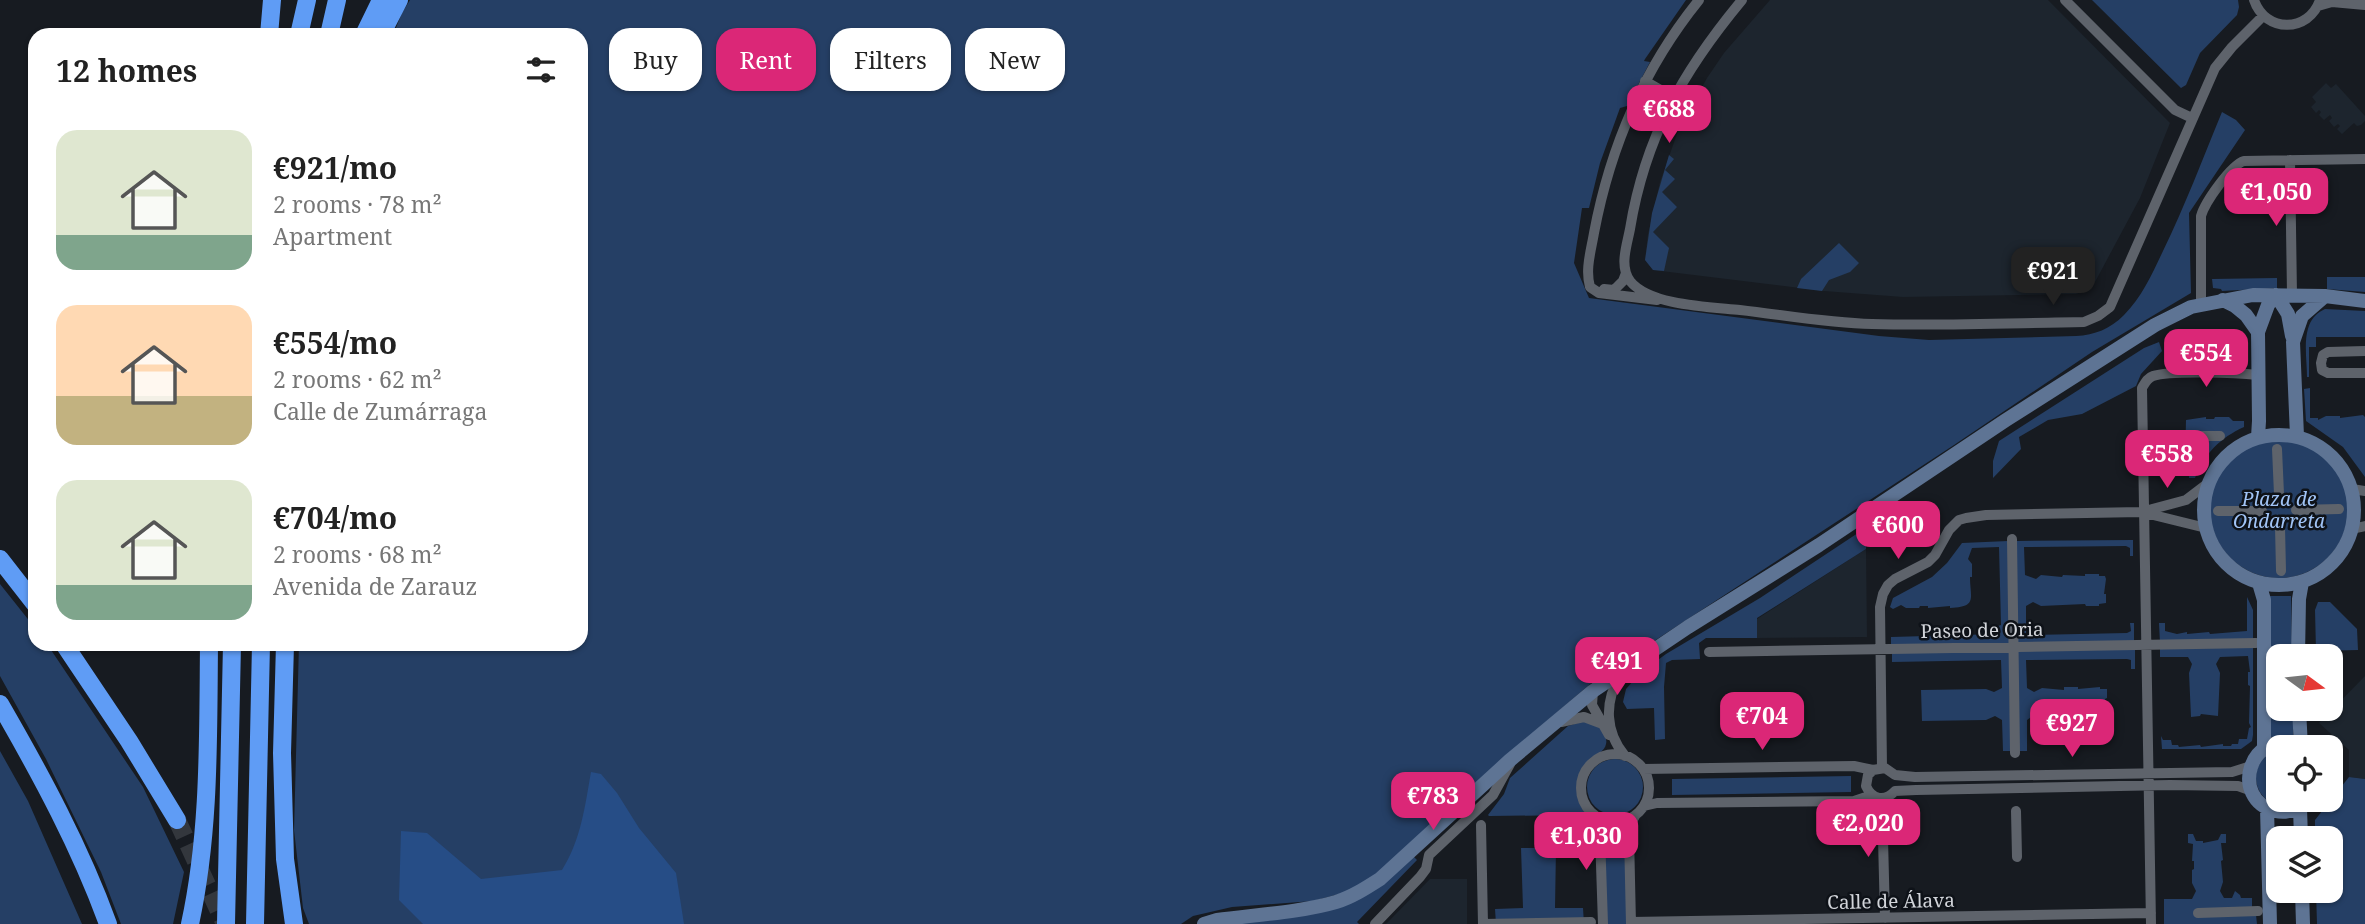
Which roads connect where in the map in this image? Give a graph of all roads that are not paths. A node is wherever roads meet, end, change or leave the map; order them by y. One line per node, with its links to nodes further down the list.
1 (272, 0): 14 (highway)
2 (281, 0): 15 (highway)
3 (307, 0): 16 (highway)
4 (337, 0): 17 (highway)
5 (381, 0): 18 (highway)
6 (399, 0): 19 (highway)
7 (1699, 0): 20 (street)
8 (1742, 0): 21 (street)
9 (2065, 0): 22 (street)
10 (2254, 0): 13 (street)
11 (2319, 3): 12 (street); 13 (street)
12 (2365, 5)
13 (2263, 16): 22 (street)
14 (270, 28)
15 (279, 28)
16 (301, 28)
17 (331, 28)
18 (367, 28)
19 (385, 28)
20 (1645, 81): 21 (street); 26 (street)
21 (1673, 97): 25 (street)
22 (2192, 118): 30 (street)
23 (2365, 159): 24 (street)
24 (2290, 160): 28 (street); 33 (street)
25 (1626, 273): 26 (street); 30 (street)
26 (1588, 281): 30 (street)
27 (2276, 295): 28 (street); 31 (street); 34 (street); 35 (street)
28 (2292, 295): 29 (street)
29 (2325, 296): 32 (street); 35 (street)
30 (1668, 300)
31 (2223, 300): 33 (street); 34 (street)
32 (2365, 301)
33 (2201, 305): 72 (street)
34 (2258, 332): 38 (street)
35 (2293, 342): 40 (street)
36 (2365, 351): 37 (street)
37 (2365, 373)
38 (2258, 375): 41 (street); 51 (street)
39 (2220, 436): 43 (street)
40 (2297, 436): 41 (street); 45 (street)
41 (2258, 438): 44 (street)
42 (2277, 449): 46 (street)
43 (2199, 450)
44 (2207, 484): 51 (street); 54 (street)
45 (2358, 490): 53 (street)
46 (2279, 494)
47 (2339, 509): 49 (street)
48 (2262, 510): 50 (street)
49 (2296, 510)
50 (2218, 511)
51 (2143, 512): 54 (street); 63 (street); 65 (street)
52 (2280, 527): 57 (street)
53 (2358, 527): 58 (street)
54 (2206, 528): 59 (street)
55 (2012, 539): 64 (street)
56 (0, 559): 60 (highway)
57 (2281, 571)
58 (2302, 582): 59 (street); 62 (street)
59 (2259, 583): 77 (street)
60 (28, 595)
61 (2256, 643): 63 (street, Paseo de Oria)
62 (2298, 644)
63 (2147, 646): 64 (street, Paseo de Oria); 85 (street)
64 (2013, 648): 65 (street, Paseo de Oria); 78 (street)
65 (1880, 649): 71 (street, Paseo de Oria); 84 (street)
66 (69, 651): 97 (highway)
67 (209, 651): 109 (highway)
68 (232, 651): 110 (highway)
69 (261, 651): 111 (highway)
70 (285, 651): 112 (highway)
71 (1709, 652)
72 (1624, 669): 73 (street); 75 (street)
73 (1593, 691): 75 (street); 76 (street)
74 (0, 704): 108 (highway)
75 (1608, 727): 76 (street); 79 (street); 80 (street)
76 (1545, 731): 81 (street)
77 (2264, 748): 82 (street)
78 (2015, 753)
79 (1609, 755): 80 (street); 96 (street)
80 (1626, 756): 83 (street)
81 (1514, 757): 113 (street); 114 (street)
82 (2251, 766): 85 (street); 89 (street)
83 (1643, 769): 84 (street); 91 (street)
84 (1878, 769): 86 (street); 90 (street)
85 (2150, 773): 86 (street); 87 (street)
86 (1895, 775): 88 (street)
87 (2150, 786): 88 (street); 89 (street); 105 (street)
88 (1895, 791): 90 (street)
89 (2252, 791): 92 (street)
90 (1877, 797): 91 (street); 103 (street)
91 (1644, 806): 95 (street)
92 (2266, 807)
93 (2016, 811): 99 (street)
94 (2267, 812): 116 (street)
95 (1636, 815): 96 (street); 107 (street)
96 (1598, 818): 106 (street)
97 (177, 820)
98 (1481, 825): 115 (street)
99 (2017, 857)
100 (2302, 903): 117 (street)
101 (2258, 911): 102 (street)
102 (2198, 913)
103 (1885, 918): 104 (street, Calle de Álava); 107 (street, Calle de Álava)
104 (2049, 919): 105 (street, Calle de Álava)
105 (2151, 919)
106 (1597, 923): 115 (street)
107 (1631, 923)
108 (108, 924)
109 (190, 924)
110 (226, 924)
111 (255, 924)
112 (294, 924)
113 (1204, 924)
114 (1375, 924)
115 (1483, 924)
116 (2270, 924)
117 (2303, 924)

